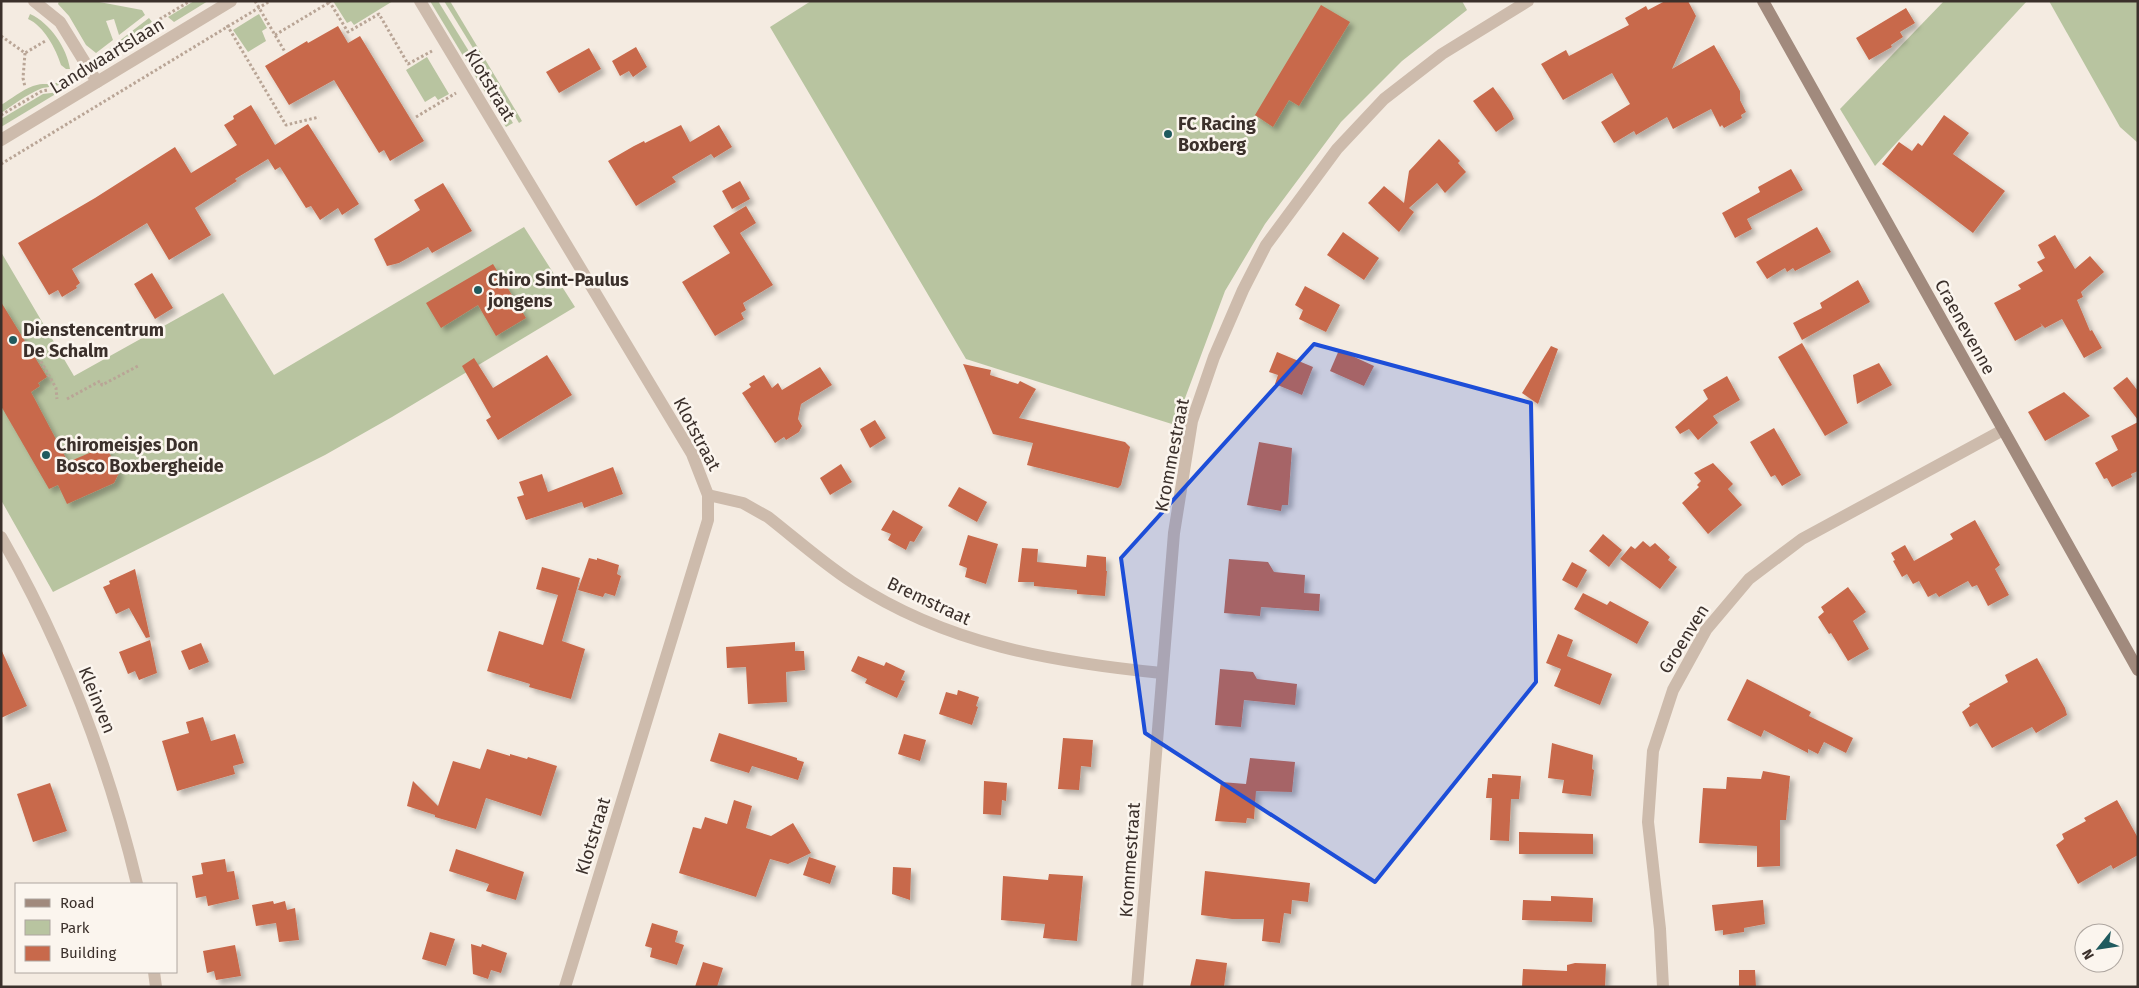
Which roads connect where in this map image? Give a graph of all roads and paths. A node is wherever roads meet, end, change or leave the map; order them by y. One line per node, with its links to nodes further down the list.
1 (34, 1): 19 (street)
2 (190, 1): 15 (path)
3 (231, 1): 19 (street, Landwaartslaan)
4 (255, 1): 10 (path)
5 (270, 1): 10 (path)
6 (420, 1): 33 (street, Klotstraat)
7 (1528, 1): 36 (street, Krommestraat)
8 (1763, 1): 32 (street, Craenevenne)
9 (330, 2): 12 (path); 18 (path)
10 (259, 8): 12 (path); 27 (path)
11 (231, 32): 24 (path)
12 (275, 35): 16 (path)
13 (1, 36): 17 (path)
14 (47, 40): 17 (path)
15 (121, 47)
16 (285, 52)
17 (25, 53): 20 (path)
18 (424, 55)
19 (97, 82): 26 (street, Landwaartslaan)
20 (25, 87)
21 (50, 90): 23 (path)
22 (450, 96): 25 (path)
23 (1, 115)
24 (319, 117)
25 (416, 117)
26 (1, 140)
27 (1, 164)
28 (31, 344): 30 (path)
29 (138, 366): 31 (path)
30 (57, 399)
31 (67, 399)
32 (2003, 430): 35 (street, Craenevenne); 42 (street, Groenven)
33 (708, 495): 36 (street, Bremstraat); 40 (street, Klotstraat)
34 (1, 537): 37 (street, Kleinven)
35 (2138, 670)
36 (1162, 673): 41 (street, Krommestraat)
37 (137, 883)
38 (154, 973): 39 (street)
39 (156, 987)
40 (566, 987)
41 (1137, 987)
42 (1663, 987)

